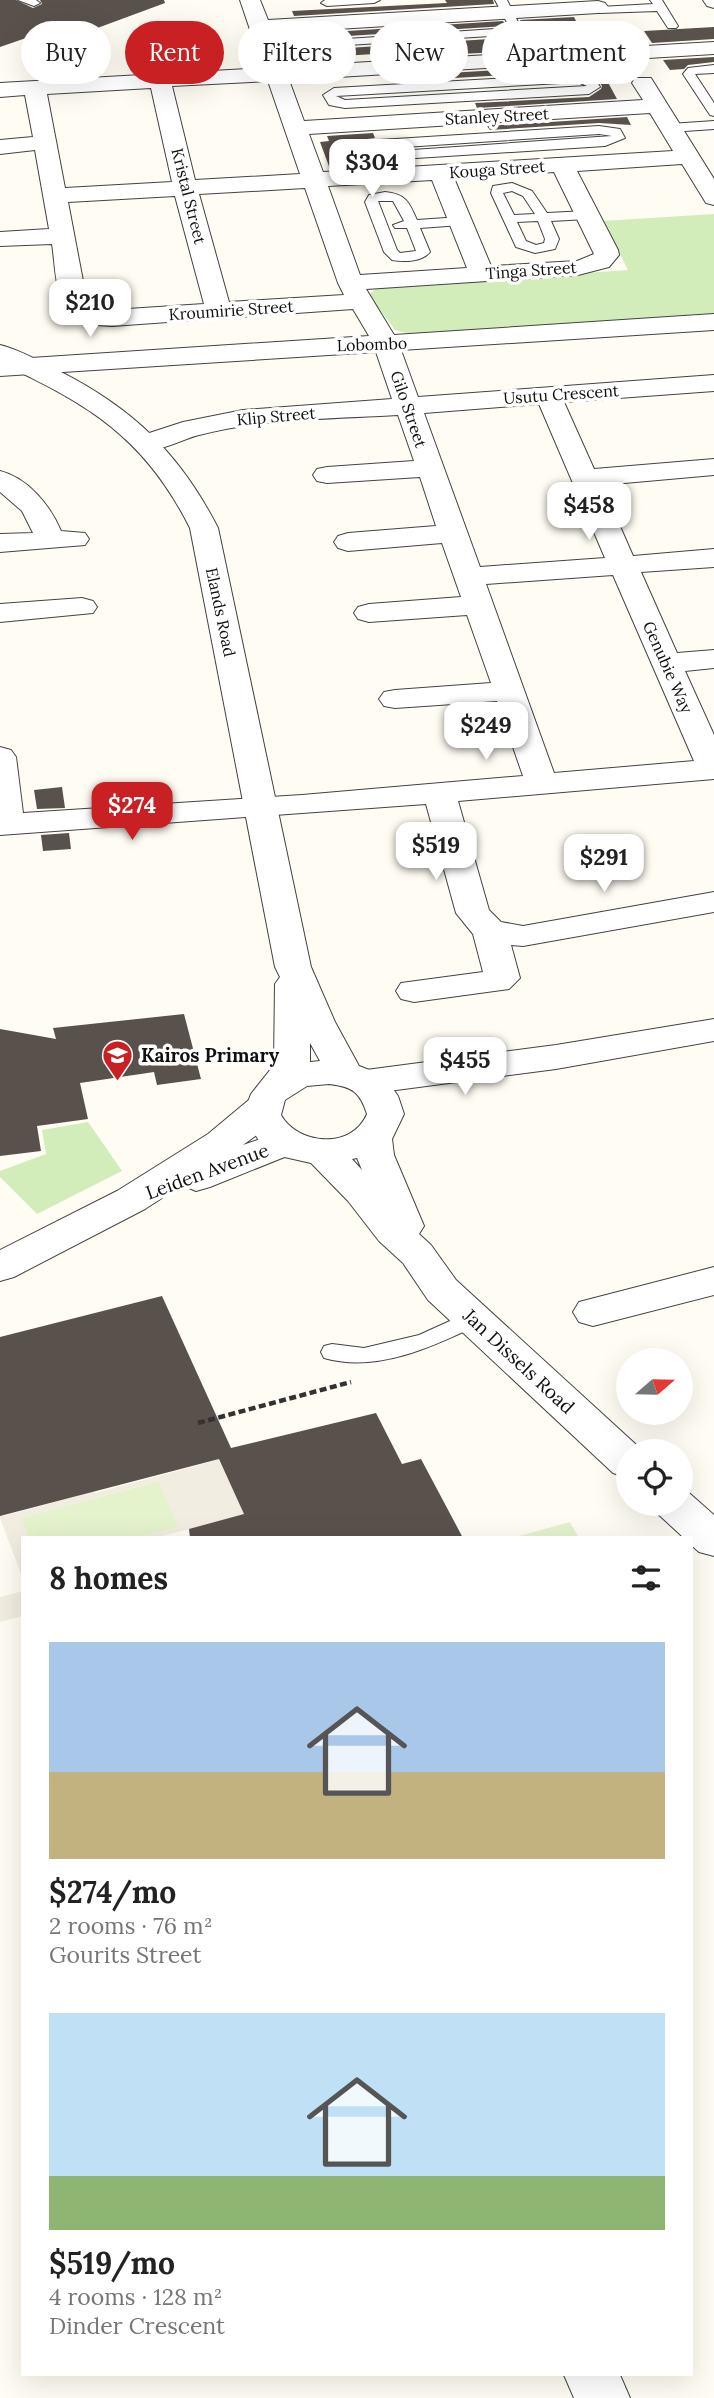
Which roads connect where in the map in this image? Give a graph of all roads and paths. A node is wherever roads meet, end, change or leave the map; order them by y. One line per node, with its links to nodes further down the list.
1 (250, 0): 7 (street, Gilo Street)
2 (374, 0): 3 (lane)
3 (327, 3)
4 (659, 4): 5 (lane); 10 (lane)
5 (598, 6): 6 (street)
6 (509, 15): 8 (lane); 9 (street); 11 (lane)
7 (256, 21)
8 (528, 21)
9 (356, 22)
10 (672, 26)
11 (356, 39)
12 (714, 48): 13 (street)
13 (650, 52)
14 (482, 62): 15 (street)
15 (356, 69)
16 (714, 69): 25 (lane)
17 (125, 82): 21 (street)
18 (161, 84): 35 (street, Kristal Street)
19 (280, 84): 27 (street, Gilo Street)
20 (644, 84): 24 (street)
21 (35, 88): 22 (street); 29 (street, Kroumirie Street)
22 (0, 90)
23 (520, 106): 23 (lane); 23 (lane); 24 (street, Stanley Street); 27 (street, Stanley Street); 31 (lane); 31 (lane)
24 (657, 106): 28 (street)
25 (714, 112)
26 (714, 125): 28 (lane)
27 (295, 128): 34 (street, Gilo Street)
28 (670, 128): 32 (street)
29 (45, 142): 30 (street); 36 (street, Kroumirie Street)
30 (0, 147)
31 (434, 155): 31 (lane); 33 (street, Kouga Street); 34 (street, Kouga Street); 41 (street)
32 (687, 157): 33 (street, Kouga Street); 37 (street)
33 (562, 165): 38 (street, Tinga Street)
34 (313, 180): 35 (street, Kouga Street); 47 (street, Gilo Street)
35 (185, 188): 36 (street, Kouga Street); 48 (street, Kristal Street)
36 (55, 196): 44 (street, Kroumirie Street)
37 (714, 198)
38 (587, 215): 39 (lane); 46 (street, Tinga Street)
39 (542, 217): 40 (lane); 40 (lane); 40 (lane)
40 (508, 219)
41 (460, 221): 42 (lane); 46 (street)
42 (410, 224): 43 (lane); 43 (lane); 43 (lane)
43 (380, 226)
44 (62, 236): 45 (street); 48 (street, Kroumirie Street)
45 (0, 239)
46 (482, 274): 47 (street, Tinga Street)
47 (355, 292): 48 (street, Kroumirie Street); 50 (street, Gilo Street)
48 (219, 311)
49 (714, 322): 50 (street, Lobombo)
50 (386, 343): 52 (street, Lobombo); 55 (street, Gilo Street)
51 (0, 353): 52 (street, Elands Road)
52 (15, 367): 56 (street, Elands Road)
53 (714, 383): 54 (street, Usutu Crescent)
54 (548, 395): 55 (street, Usutu Crescent); 60 (street, Genubie Way)
55 (408, 405): 56 (street, Klip Street); 58 (street, Gilo Street)
56 (147, 443): 80 (street, Elands Road)
57 (714, 467): 60 (street)
58 (430, 468): 59 (street, Gilo Street); 62 (street, Gilo Street)
59 (327, 475)
60 (584, 478): 66 (street, Genubie Way)
61 (0, 479): 64 (street)
62 (453, 533): 63 (street); 67 (street, Gilo Street)
63 (348, 542)
64 (0, 543)
65 (714, 558): 66 (street)
66 (622, 565): 67 (street); 73 (street, Genubie Way)
67 (468, 577): 68 (street, Gilo Street)
68 (479, 605): 71 (street); 74 (street, Gilo Street)
69 (82, 607): 70 (street)
70 (0, 613)
71 (369, 613)
72 (714, 659): 73 (street)
73 (666, 663): 77 (street, Genubie Way)
74 (509, 691): 75 (street); 78 (street, Gilo Street)
75 (395, 699)
76 (0, 757): 81 (street)
77 (713, 769): 78 (street)
78 (542, 784): 79 (street)
79 (439, 793): 80 (street); 83 (street)
80 (262, 807): 81 (street); 84 (street, Elands Road)
81 (4, 825)
82 (714, 902): 83 (street)
83 (490, 931): 85 (street)
84 (293, 967): 88 (street, Elands Road); 89 (street, Elands Road)
85 (414, 991)
86 (714, 1030): 87 (street)
87 (556, 1057): 88 (street); 90 (street)
88 (356, 1078): 89 (street); 90 (street)
89 (272, 1095): 91 (street); 93 (street, Leiden Avenue)
90 (380, 1126): 92 (street); 94 (street, Jan Dissels Road)
91 (284, 1143): 92 (street); 93 (street, Leiden Avenue)
92 (322, 1152): 94 (street, Jan Dissels Road)
93 (131, 1200): 95 (street, Leiden Avenue)
94 (416, 1254): 98 (street, Jan Dissels Road)
95 (0, 1267)
96 (714, 1281): 97 (street)
97 (593, 1312)
98 (472, 1319): 99 (lane); 102 (street, Jan Dissels Road)
99 (332, 1352)
100 (357, 1381): 101 (path)
101 (198, 1423)
102 (616, 1451)
103 (687, 1516): 104 (street)
104 (714, 1541)
105 (592, 2376): 106 (street)
106 (602, 2398)

